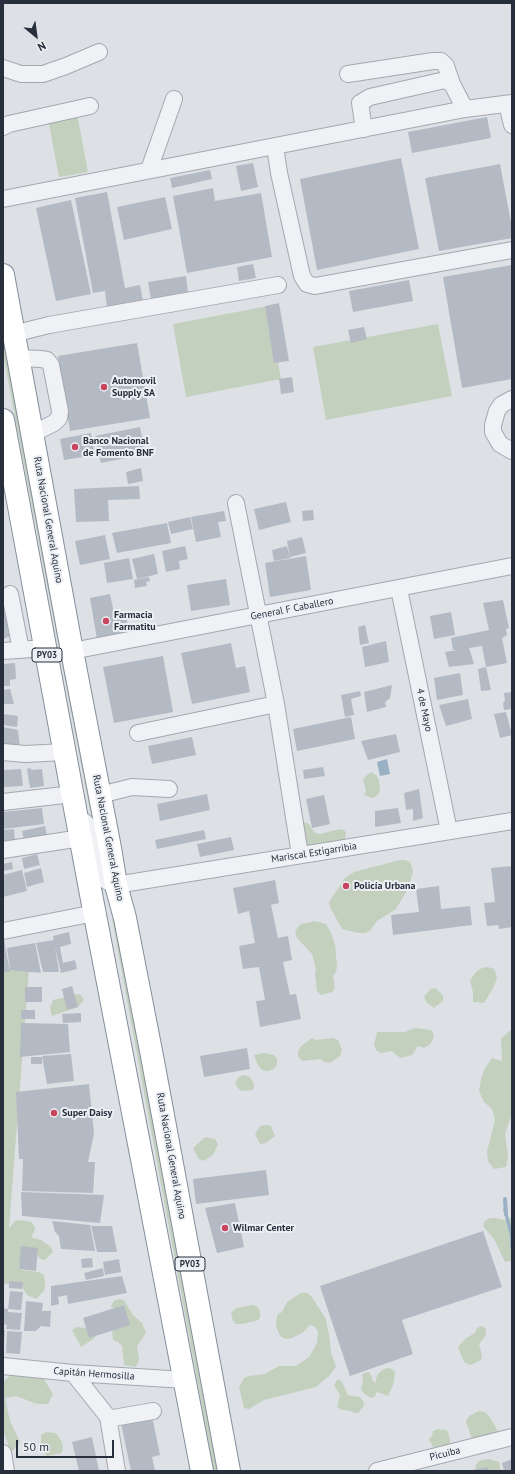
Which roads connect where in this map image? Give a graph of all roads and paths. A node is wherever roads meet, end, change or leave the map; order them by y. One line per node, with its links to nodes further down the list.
1 (99, 52): 2 (street)
2 (3, 68)
3 (348, 74): 4 (street)
4 (452, 84): 8 (street); 11 (street)
5 (174, 99): 13 (street)
6 (510, 103): 8 (street); 9 (street)
7 (90, 106): 10 (street)
8 (465, 110): 11 (street)
9 (512, 125)
10 (3, 127)
11 (364, 129): 12 (street)
12 (275, 146): 13 (street); 15 (street)
13 (149, 170): 14 (street)
14 (3, 198)
15 (512, 250)
16 (3, 275): 18 (highway, Ruta Nacional General Aquino / PY03)
17 (278, 285): 18 (street)
18 (13, 334): 19 (highway, Ruta Nacional General Aquino / PY03)
19 (18, 358): 22 (highway, Ruta Nacional General Aquino / PY03); 22 (street)
20 (512, 399): 23 (street)
21 (3, 420): 24 (highway, PY03)
22 (32, 434): 34 (highway, Ruta Nacional General Aquino / PY03)
23 (512, 451)
24 (9, 491): 28 (highway, PY03)
25 (236, 503): 30 (street)
26 (512, 566): 27 (street, General F Caballero)
27 (399, 589): 30 (street, General F Caballero); 45 (street, 4 de Mayo)
28 (35, 592): 29 (street); 31 (highway, PY03)
29 (7, 594): 32 (street)
30 (258, 616): 34 (street, General F Caballero); 35 (street)
31 (46, 648): 32 (street); 38 (highway, PY03)
32 (21, 650): 33 (street)
33 (3, 651)
34 (72, 651): 41 (highway, Ruta Nacional General Aquino / PY03)
35 (276, 704): 36 (street); 47 (street)
36 (138, 733)
37 (3, 752): 38 (street)
38 (65, 752): 40 (highway, PY03)
39 (169, 789): 41 (street)
40 (73, 794): 42 (street); 44 (highway, PY03)
41 (100, 795): 48 (highway, Ruta Nacional General Aquino / PY03)
42 (3, 802)
43 (512, 821): 45 (street, Mariscal Estigarribia)
44 (79, 827): 46 (street); 48 (street); 49 (highway, PY03)
45 (449, 831): 47 (street, Mariscal Estigarribia)
46 (3, 850)
47 (300, 855): 48 (street, Mariscal Estigarribia)
48 (116, 885): 51 (highway); 62 (highway, Ruta Nacional General Aquino / PY03)
49 (95, 913): 50 (street); 51 (highway, PY03)
50 (3, 931)
51 (99, 937): 54 (highway, PY03)
52 (3, 1366): 53 (street, Capitán Hermosilla)
53 (73, 1373): 54 (street, Capitán Hermosilla); 56 (street)
54 (185, 1380): 61 (highway, PY03)
55 (153, 1410): 56 (street)
56 (108, 1417): 60 (street)
57 (512, 1437): 63 (street, Picuiba)
58 (3, 1454): 59 (street)
59 (6, 1471)
60 (117, 1471)
61 (202, 1471)
62 (229, 1471)
63 (377, 1471)

